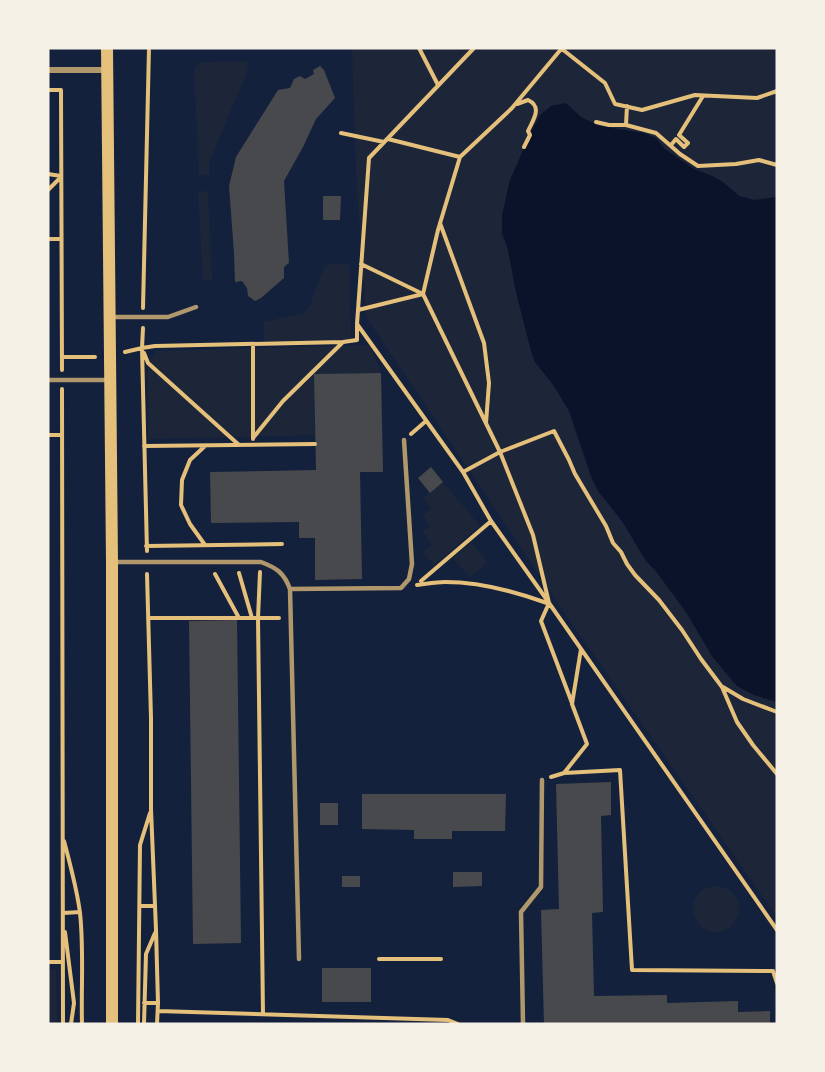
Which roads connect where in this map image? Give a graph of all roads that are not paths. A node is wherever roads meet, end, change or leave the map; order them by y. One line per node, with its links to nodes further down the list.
1 (107, 48): 3 (main road)
2 (48, 70): 3 (street)
3 (107, 70): 5 (main road)
4 (196, 307): 5 (lane)
5 (109, 317): 7 (main road)
6 (48, 380): 7 (lane)
7 (109, 380): 9 (main road)
8 (404, 440): 10 (lane)
9 (112, 562): 10 (lane); 13 (main road)
10 (290, 589): 12 (lane)
11 (542, 780): 14 (lane)
12 (299, 959)
13 (112, 1024)
14 (523, 1024)

